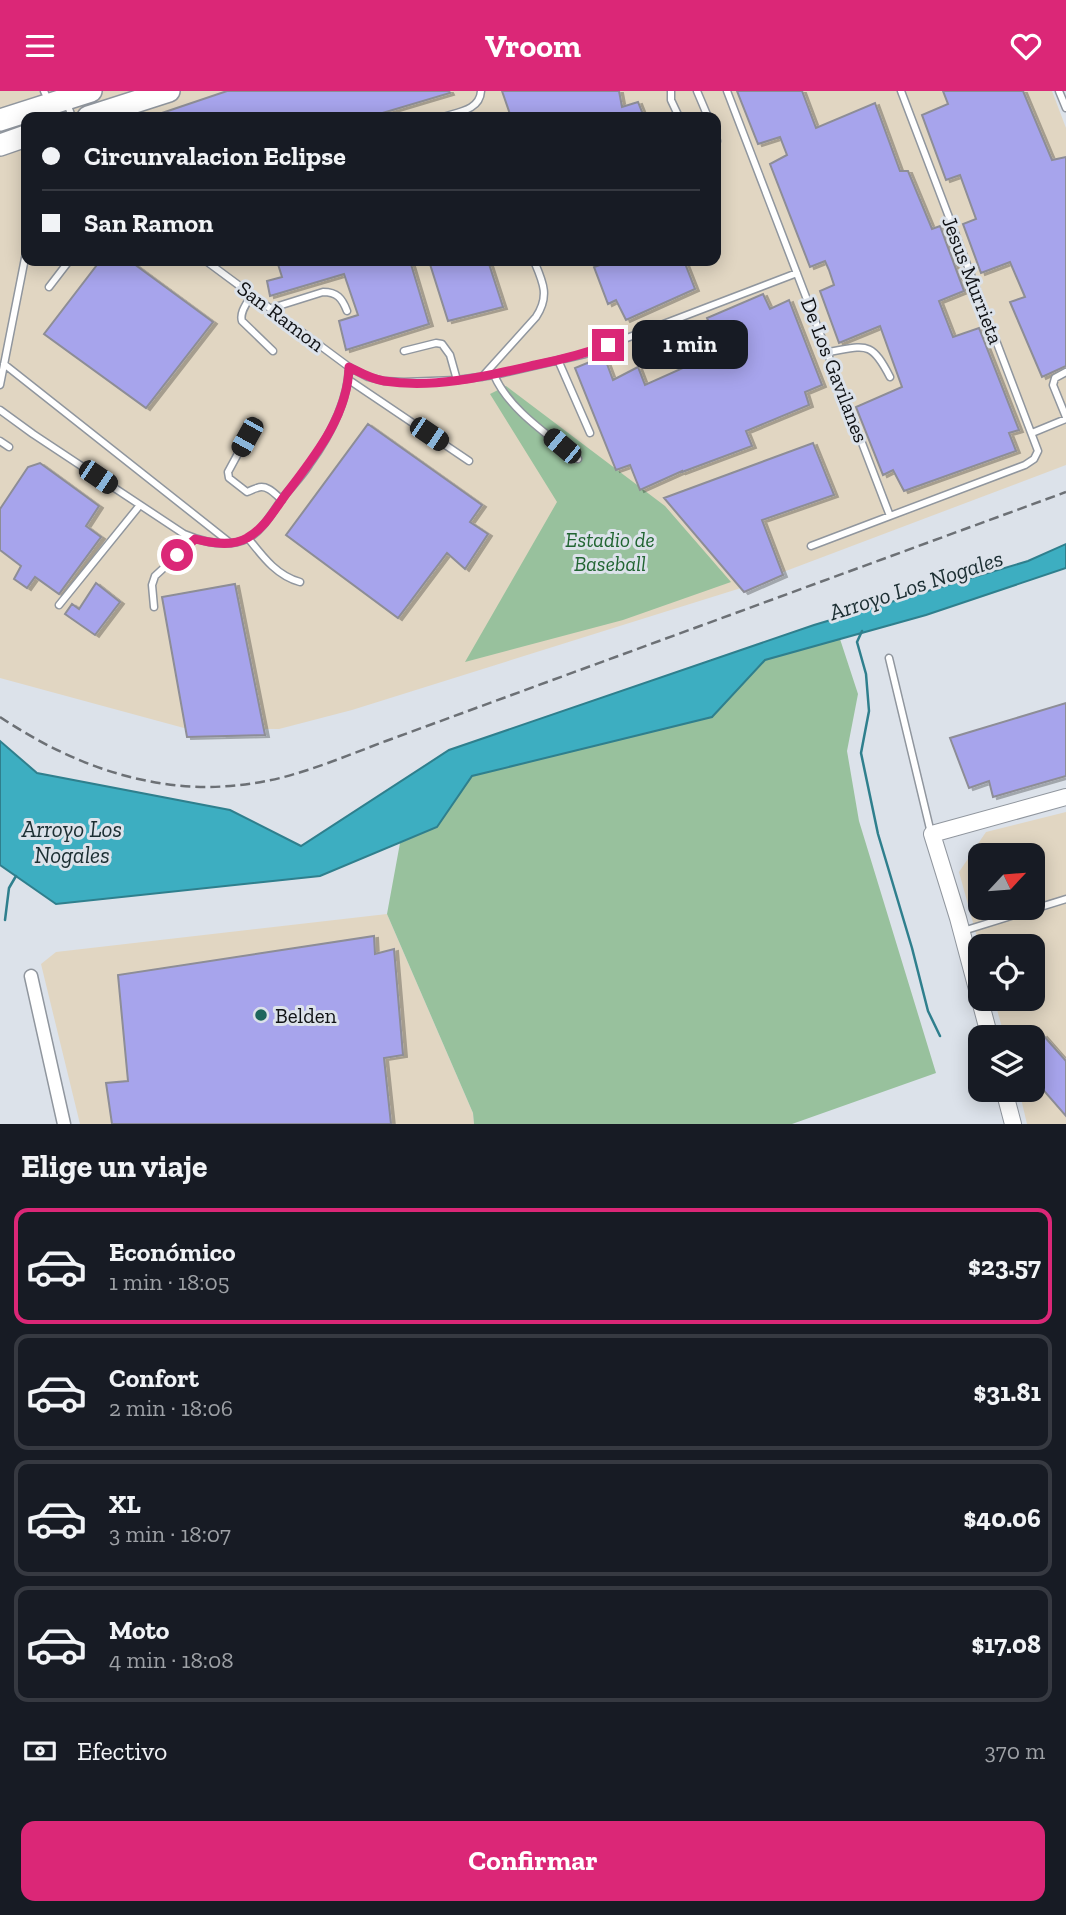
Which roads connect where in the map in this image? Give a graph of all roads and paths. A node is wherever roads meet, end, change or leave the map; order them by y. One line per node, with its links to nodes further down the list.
1 (90, 91): 9 (highway)
2 (169, 91): 12 (highway)
3 (481, 91): 13 (lane)
4 (671, 91): 14 (lane)
5 (697, 91): 15 (lane)
6 (727, 91): 24 (lane, De Los Gavilanes)
7 (901, 91): 47 (lane, Jesus Murrieta)
8 (1059, 91): 10 (lane)
9 (58, 103): 11 (highway)
10 (1066, 108)
11 (27, 112)
12 (104, 112)
13 (457, 112)
14 (677, 112)
15 (706, 112)
16 (21, 114): 17 (highway)
17 (0, 120)
18 (21, 138): 19 (highway)
19 (0, 145)
20 (23, 266): 33 (lane)
21 (65, 266): 25 (lane)
22 (213, 266): 26 (lane, San Ramon)
23 (536, 266): 37 (lane)
24 (797, 273): 31 (lane, De Los Gavilanes); 32 (lane, San Ramon)
25 (49, 287)
26 (252, 294): 27 (lane, San Ramon); 29 (lane)
27 (272, 309): 28 (lane); 34 (lane, San Ramon)
28 (347, 311)
29 (273, 351)
30 (404, 351): 40 (lane)
31 (828, 352): 38 (lane); 55 (lane, De Los Gavilanes)
32 (558, 360): 36 (lane, San Ramon); 46 (lane)
33 (4, 364): 41 (lane); 58 (lane)
34 (349, 367): 39 (lane); 40 (lane, San Ramon)
35 (1066, 372): 43 (lane)
36 (494, 375): 37 (lane, San Ramon); 51 (lane)
37 (482, 377): 40 (lane, San Ramon)
38 (890, 377)
39 (349, 380): 52 (lane); 53 (lane)
40 (457, 380)
41 (0, 385)
42 (1066, 395): 43 (lane)
43 (1057, 398): 45 (lane)
44 (0, 409): 54 (lane)
45 (1066, 418): 47 (lane)
46 (590, 433)
47 (1032, 433): 55 (lane, Jesus Murrieta)
48 (247, 437): 53 (lane)
49 (0, 441): 50 (lane)
50 (9, 447)
51 (578, 459)
52 (469, 461)
53 (282, 500): 56 (lane)
54 (140, 505): 57 (lane); 61 (lane)
55 (890, 516): 59 (lane)
56 (247, 538): 58 (lane); 60 (lane)
57 (195, 539): 58 (lane); 62 (lane)
58 (229, 543)
59 (811, 546)
60 (300, 582)
61 (58, 605)
62 (154, 607)
63 (889, 658): 65 (lane)
64 (1066, 797): 65 (street)
65 (932, 834): 67 (street)
66 (1066, 899): 67 (lane)
67 (961, 932): 69 (street)
68 (31, 976): 71 (street)
69 (986, 1025)
70 (1007, 1102): 72 (street)
71 (64, 1124)
72 (1013, 1124)

